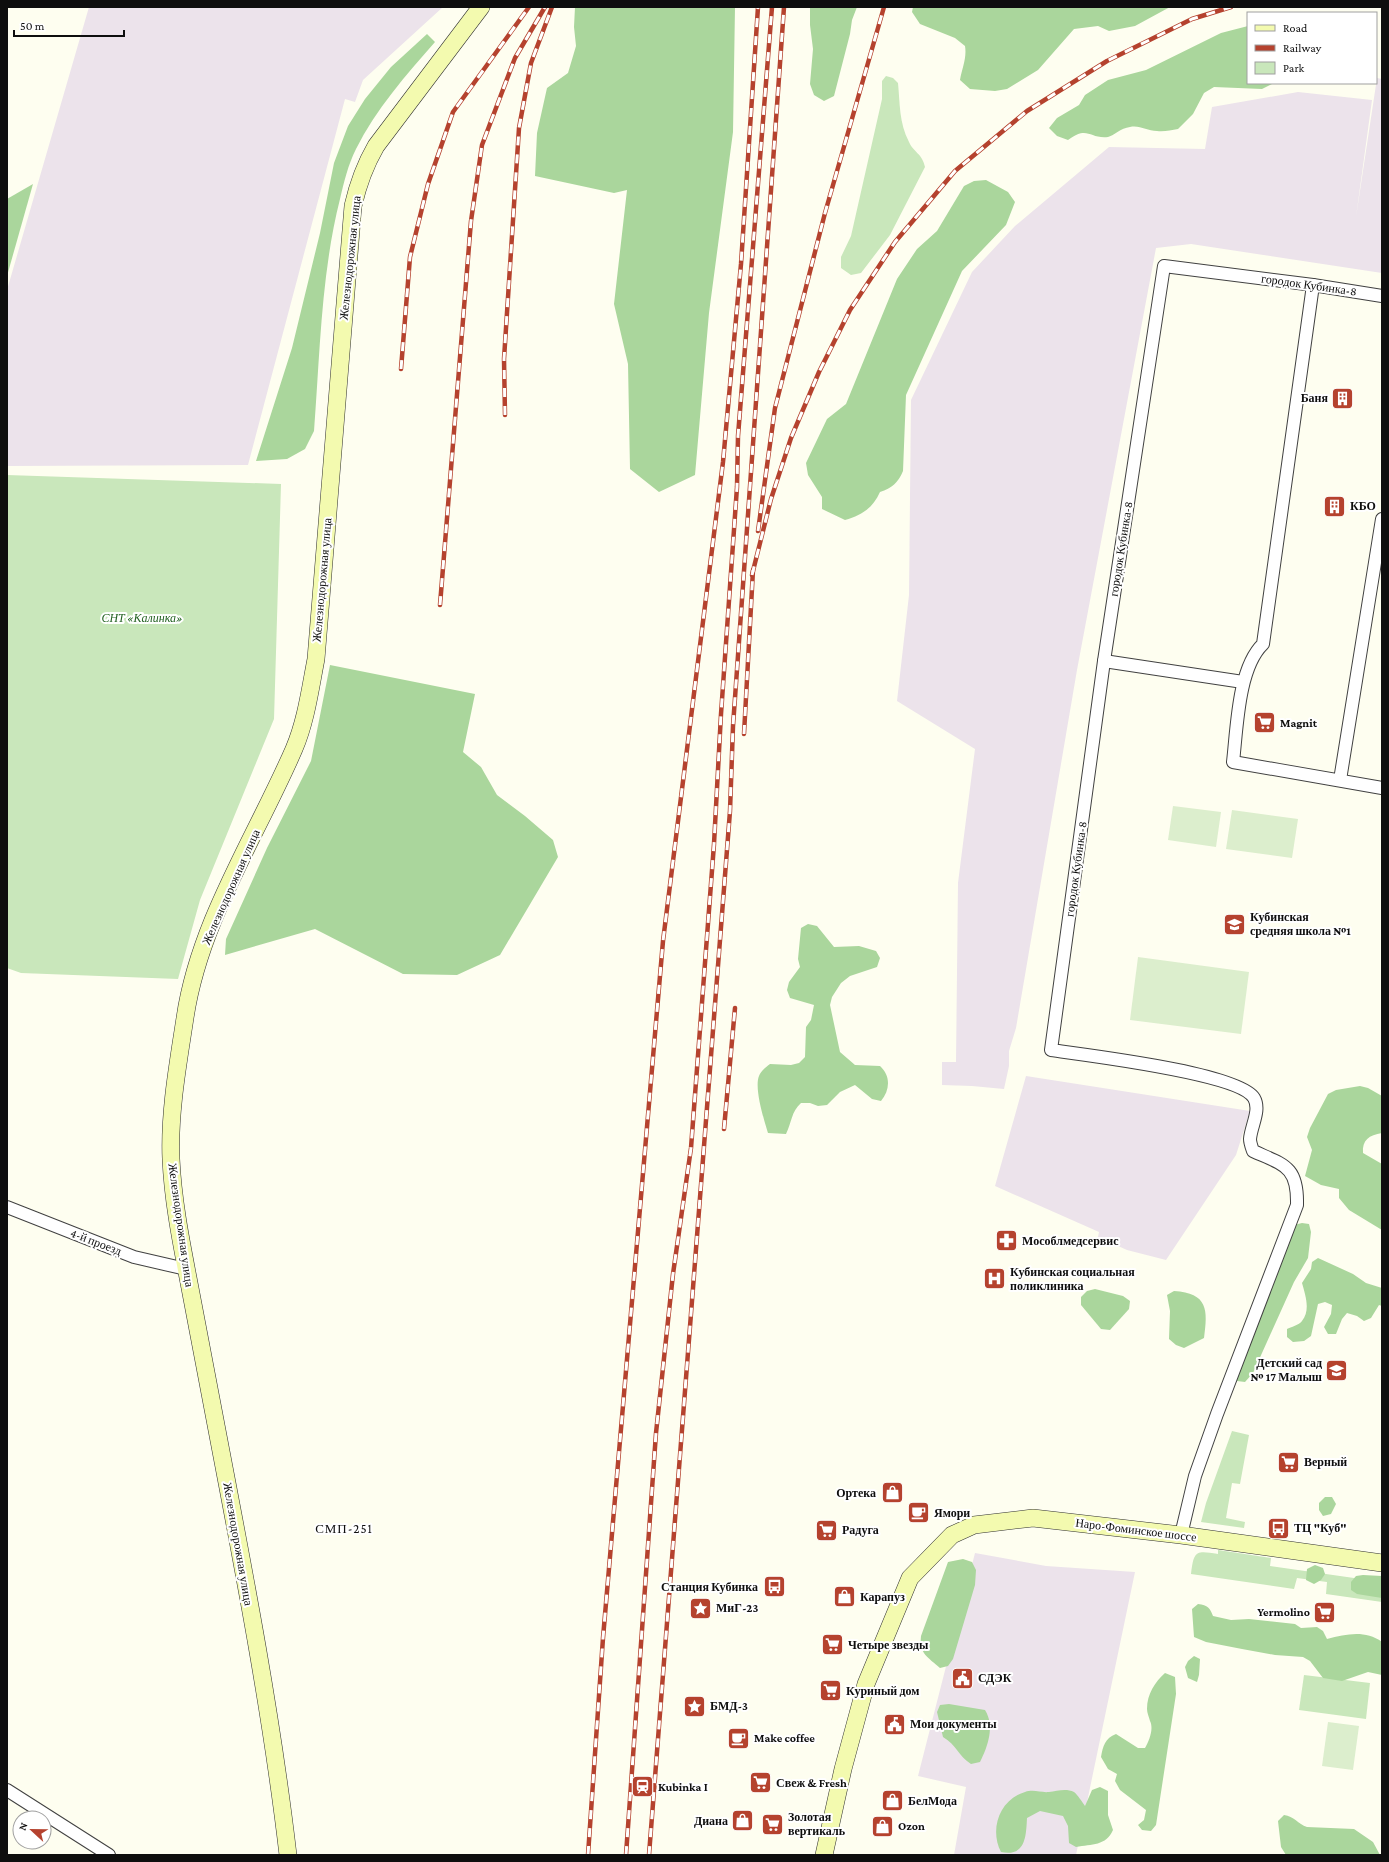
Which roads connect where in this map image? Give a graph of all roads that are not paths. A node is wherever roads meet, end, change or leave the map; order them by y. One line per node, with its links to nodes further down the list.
1 (481, 7): 10 (street, Железнодорожная улица)
2 (1313, 285): 3 (street, городок Кубинка-8); 5 (street, городок Кубинка-8); 6 (street)
3 (1382, 296)
4 (1382, 519): 7 (street)
5 (1104, 661): 6 (street); 11 (street, городок Кубинка-8)
6 (1243, 682): 7 (street)
7 (1340, 780): 8 (street)
8 (1382, 788)
9 (7, 1207): 10 (street, 4-й проезд)
10 (186, 1269): 15 (street, Железнодорожная улица)
11 (1181, 1535): 12 (street, Наро-Фоминское шоссе); 16 (street, Наро-Фоминское шоссе)
12 (1382, 1563)
13 (7, 1790): 14 (street)
14 (109, 1855)
15 (288, 1855)
16 (824, 1855)

